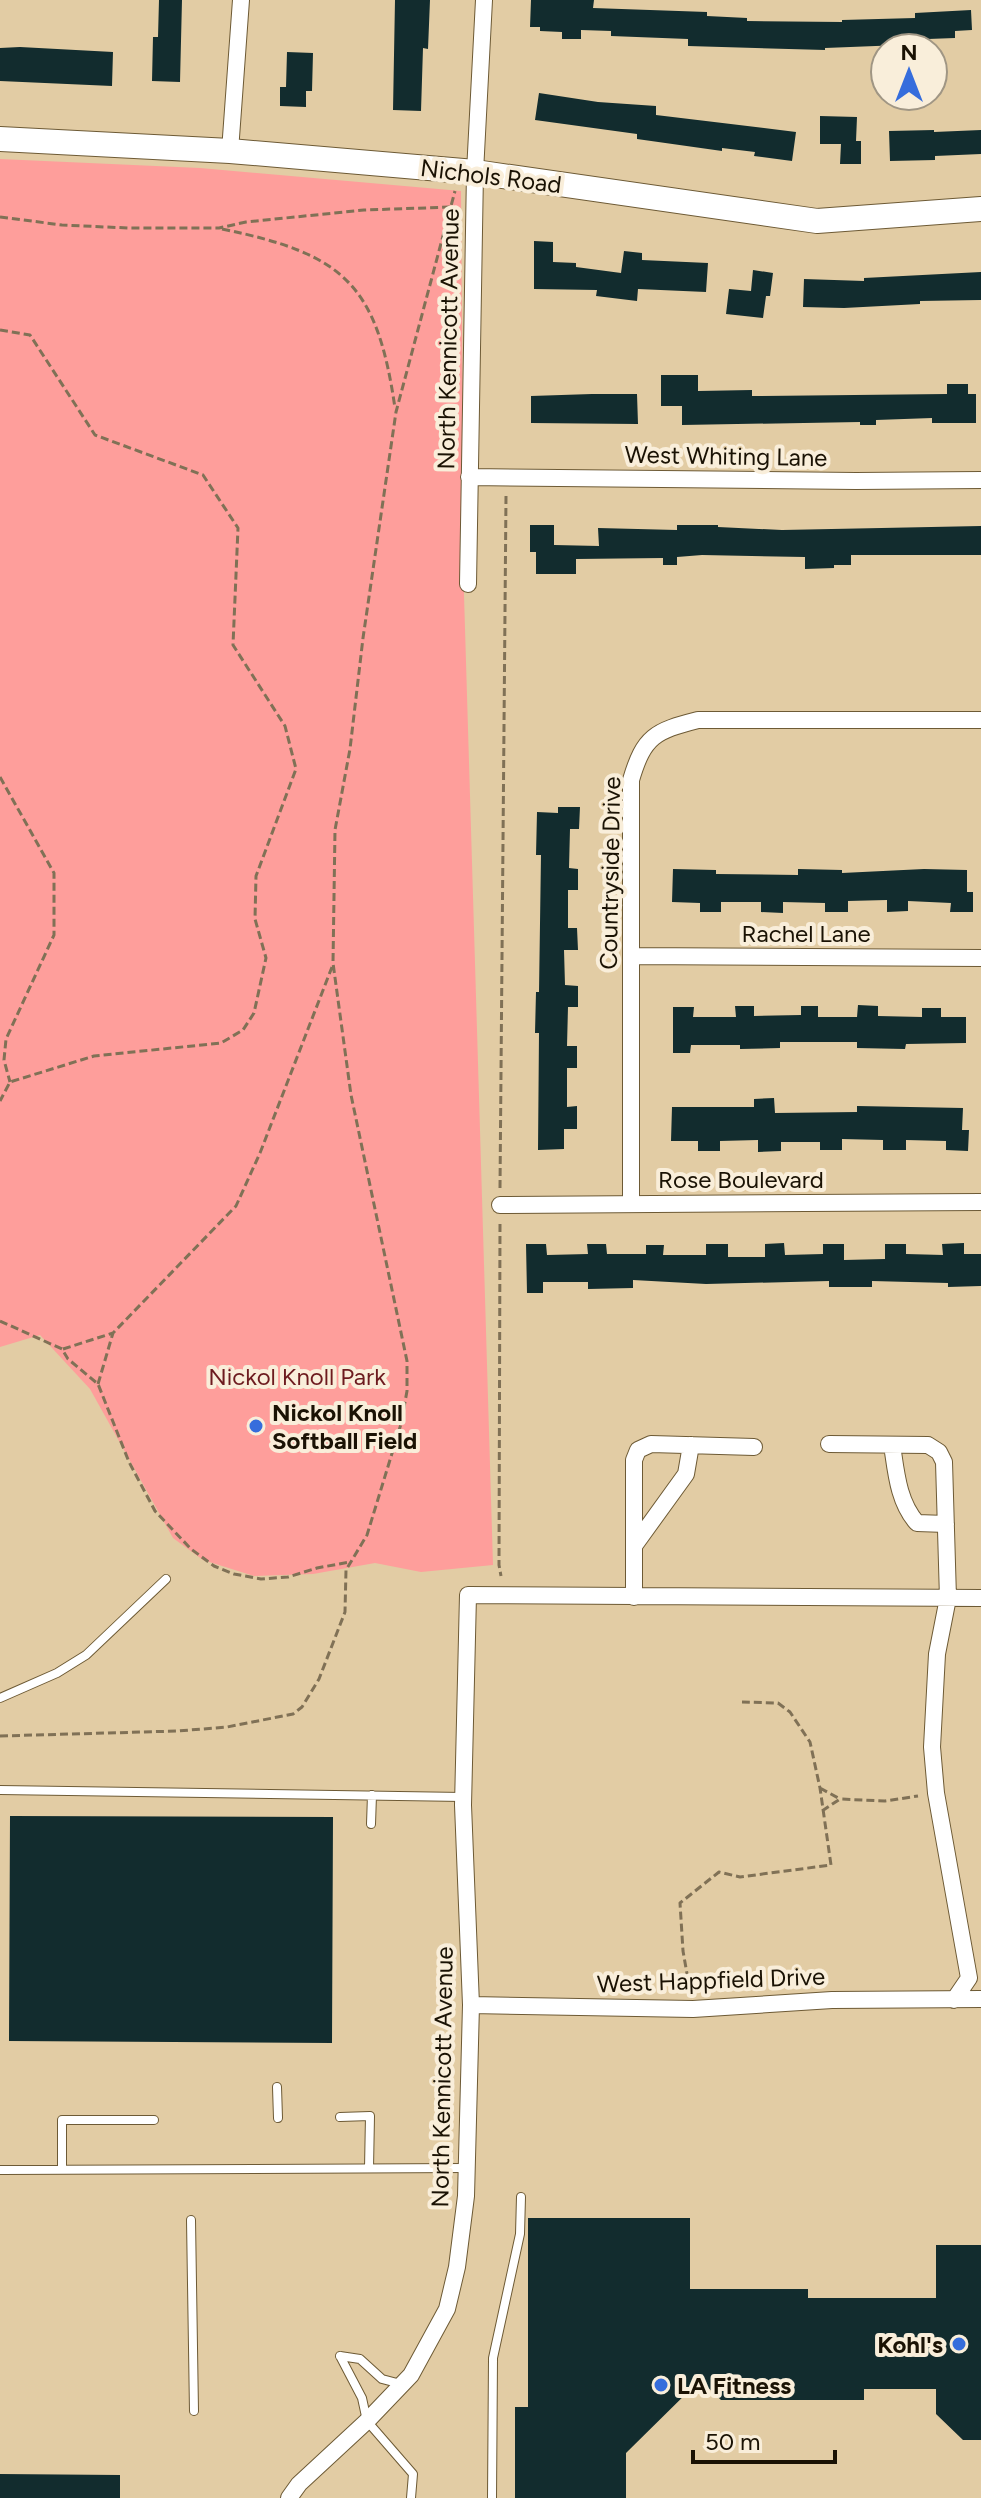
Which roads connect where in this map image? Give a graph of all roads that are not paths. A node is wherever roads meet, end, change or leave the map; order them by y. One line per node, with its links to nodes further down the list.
1 (241, 0): 4 (street)
2 (484, 0): 5 (street, North Kennicott Avenue)
3 (0, 139): 4 (street, Nichols Road)
4 (230, 151): 5 (street, Nichols Road)
5 (475, 172): 6 (street, Nichols Road); 7 (street, North Kennicott Avenue)
6 (981, 209)
7 (469, 477): 8 (street, West Whiting Lane); 9 (street, North Kennicott Avenue)
8 (981, 480)
9 (468, 584)
10 (981, 720): 11 (street, Countryside Drive)
11 (631, 956): 12 (street, Rachel Lane); 14 (street, Countryside Drive)
12 (981, 958)
13 (981, 1202): 14 (street, Rose Boulevard)
14 (631, 1203): 15 (street, Rose Boulevard)
15 (500, 1205)
16 (829, 1444): 18 (street)
17 (691, 1445): 19 (street); 21 (street); 21 (street)
18 (892, 1445): 20 (street); 20 (street)
19 (754, 1447)
20 (946, 1524): 24 (street)
21 (634, 1546): 23 (street)
22 (166, 1579): 26 (lane)
23 (634, 1597): 24 (street); 29 (street, North Kennicott Avenue)
24 (948, 1598): 25 (street); 32 (street)
25 (981, 1598)
26 (0, 1698)
27 (0, 1790): 28 (lane)
28 (372, 1795): 29 (lane); 30 (lane)
29 (463, 1797): 33 (street, North Kennicott Avenue)
30 (371, 1824)
31 (981, 1999): 32 (street, West Happfield Drive)
32 (954, 2000): 33 (street, West Happfield Drive)
33 (471, 2005): 39 (street, North Kennicott Avenue)
34 (277, 2087): 36 (lane)
35 (340, 2117): 38 (lane)
36 (278, 2118)
37 (154, 2120): 41 (lane)
38 (369, 2168): 39 (lane); 41 (lane)
39 (466, 2168): 44 (street, North Kennicott Avenue)
40 (0, 2170): 41 (lane)
41 (62, 2170)
42 (521, 2197): 49 (lane)
43 (191, 2220): 45 (lane)
44 (401, 2384): 46 (street, North Kennicott Avenue); 46 (lane)
45 (194, 2411)
46 (367, 2421): 47 (street, North Kennicott Avenue); 48 (lane)
47 (289, 2498)
48 (411, 2498)
49 (492, 2498)

